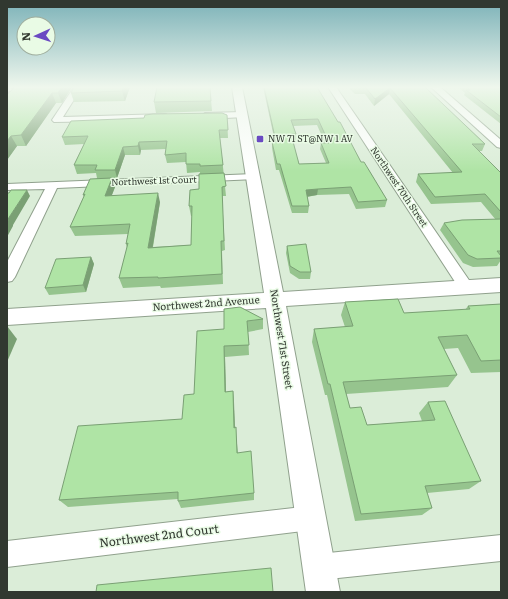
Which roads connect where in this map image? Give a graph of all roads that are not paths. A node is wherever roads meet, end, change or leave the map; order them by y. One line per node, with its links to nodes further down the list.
1 (60, 115): 6 (street)
2 (242, 115): 5 (street); 8 (street, Northwest 71st Street)
3 (350, 115): 13 (street, Northwest 70th Street)
4 (466, 115): 7 (street)
5 (196, 116)
6 (172, 117)
7 (501, 145)
8 (254, 177): 9 (street, Northwest 1st Court); 14 (street, Northwest 71st Street)
9 (53, 185): 10 (street, Northwest 1st Court); 11 (street)
10 (7, 187)
11 (7, 277)
12 (501, 285): 13 (street, Northwest 2nd Avenue)
13 (466, 287): 14 (street, Northwest 2nd Avenue)
14 (275, 299): 15 (street, Northwest 2nd Avenue); 16 (street, Northwest 71st Street)
15 (7, 317)
16 (311, 518): 18 (street, Northwest 2nd Court); 19 (street, Northwest 71st Street)
17 (501, 548): 19 (street)
18 (7, 554)
19 (319, 567): 20 (street, Northwest 71st Street)
20 (323, 592)

